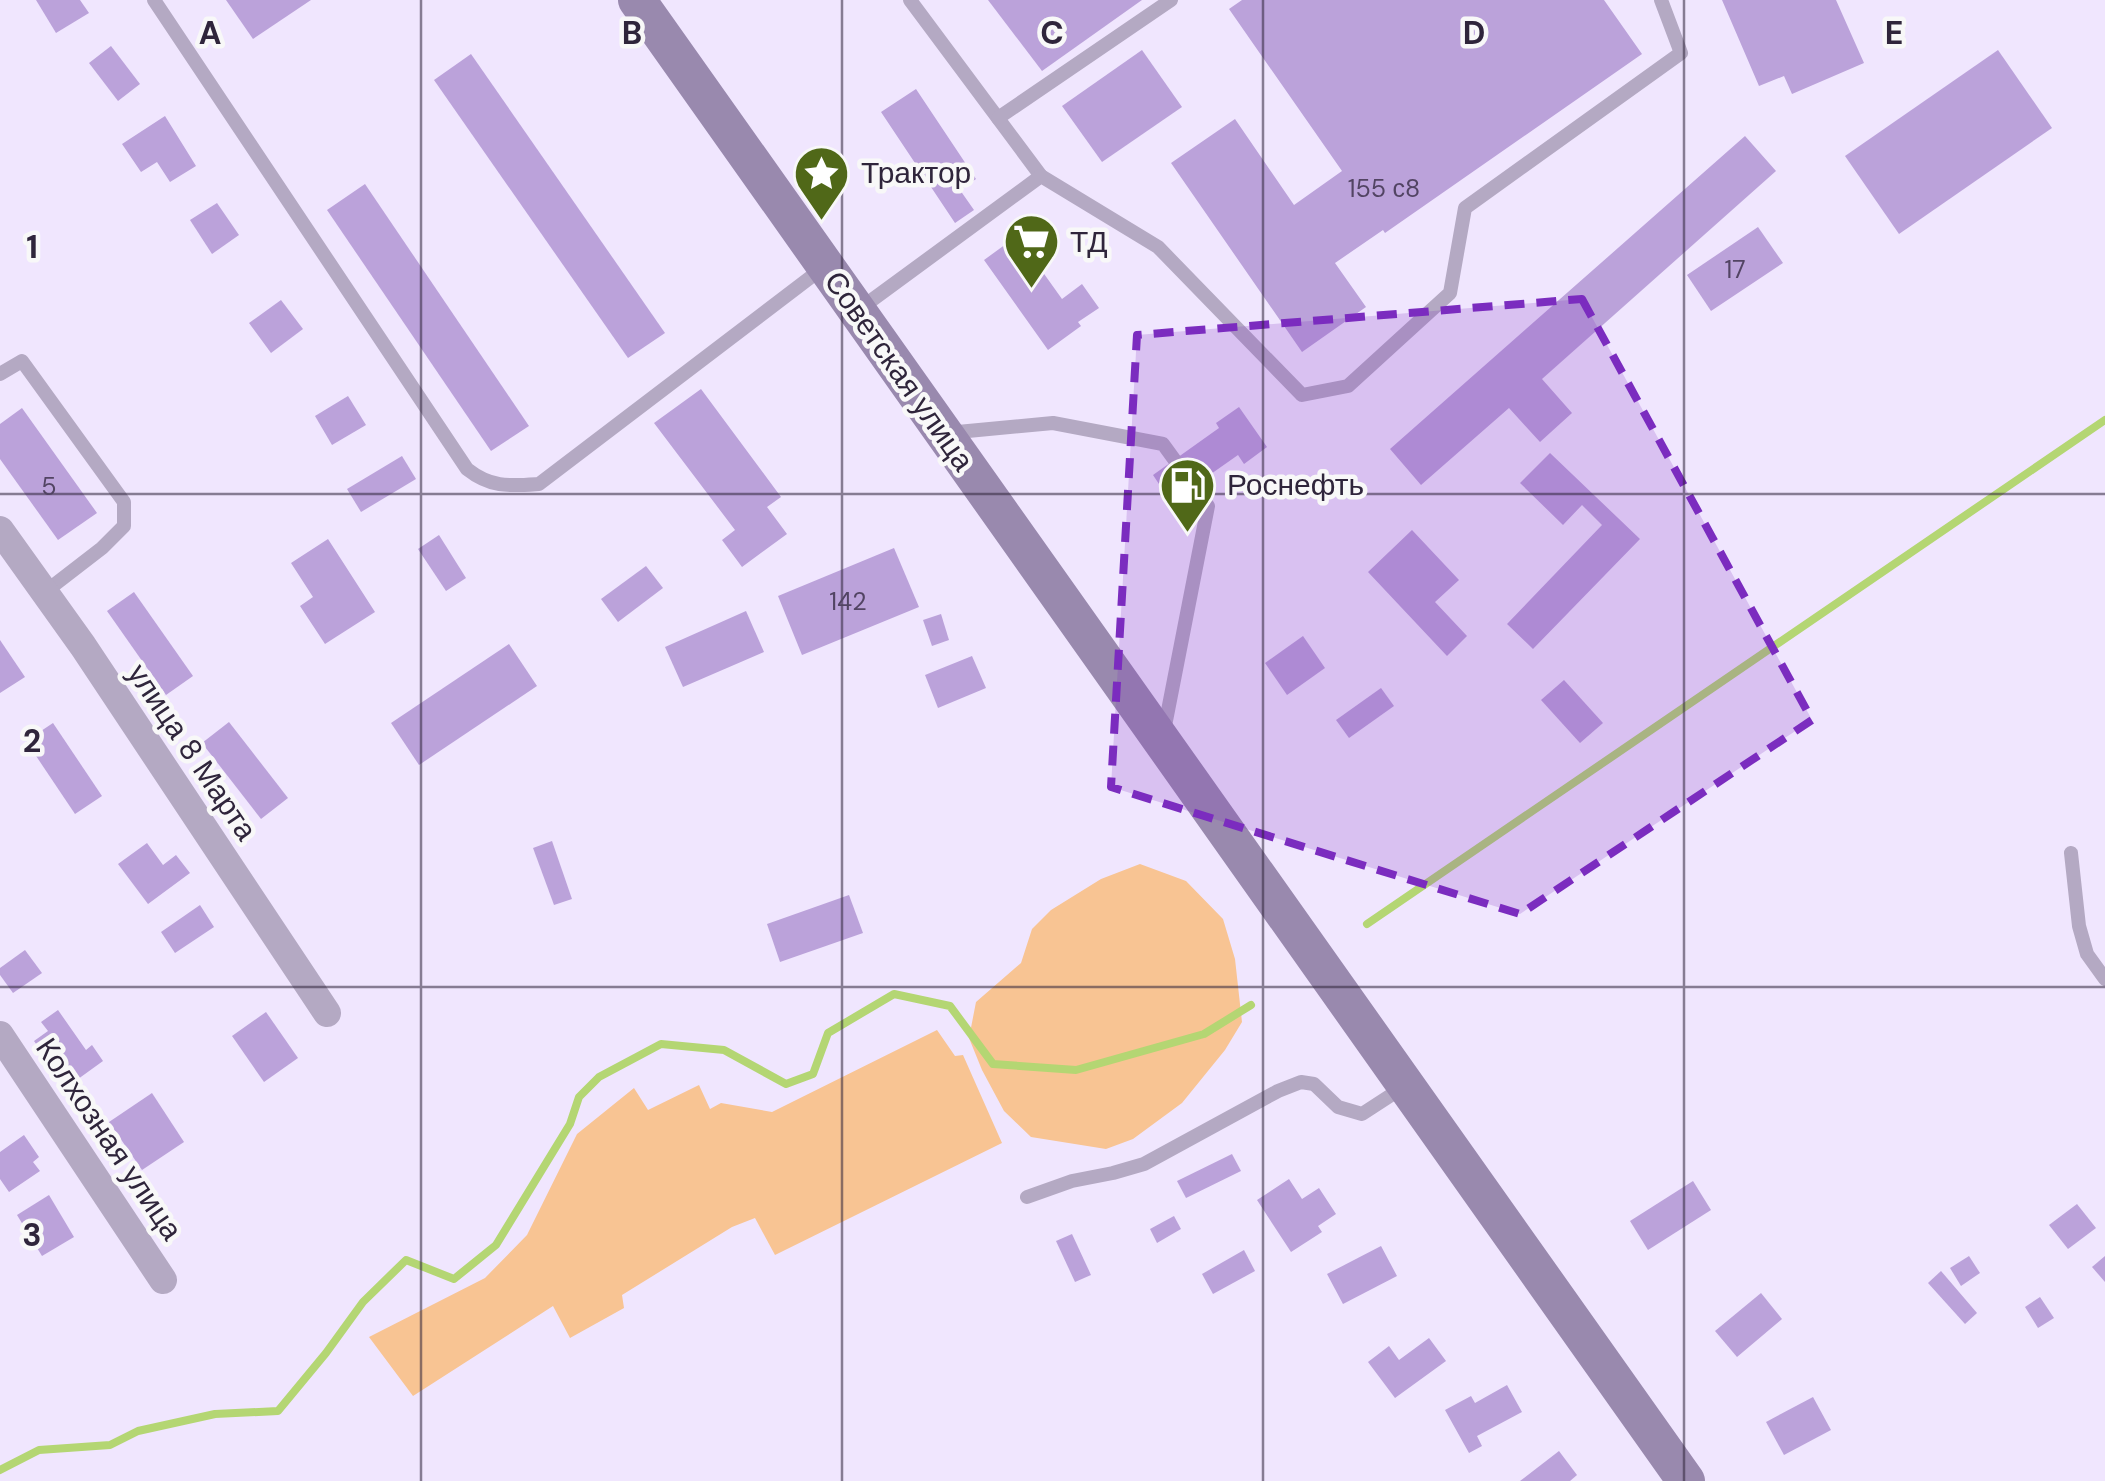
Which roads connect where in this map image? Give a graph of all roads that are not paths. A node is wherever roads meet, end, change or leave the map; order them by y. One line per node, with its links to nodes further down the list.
1 (154, 0): 8 (lane)
2 (636, 0): 8 (main road, Советская улица)
3 (910, 0): 6 (lane)
4 (1171, 0): 6 (lane)
5 (1661, 0): 7 (lane)
6 (998, 118): 7 (lane)
7 (1041, 176): 9 (lane)
8 (824, 266): 9 (main road, Советская улица)
9 (856, 312): 11 (main road, Советская улица)
10 (0, 374): 13 (lane)
11 (943, 434): 14 (main road, Советская улица); 14 (lane)
12 (0, 530): 13 (street, улица 8 Марта)
13 (44, 592): 17 (street, улица 8 Марта)
14 (1162, 742): 19 (main road, Советская улица)
15 (2071, 852): 16 (lane)
16 (2105, 979)
17 (327, 1013)
18 (0, 1034): 21 (street, Колхозная улица)
19 (1406, 1085): 20 (lane); 22 (main road, Советская улица)
20 (1027, 1197)
21 (163, 1280)
22 (1686, 1481)

